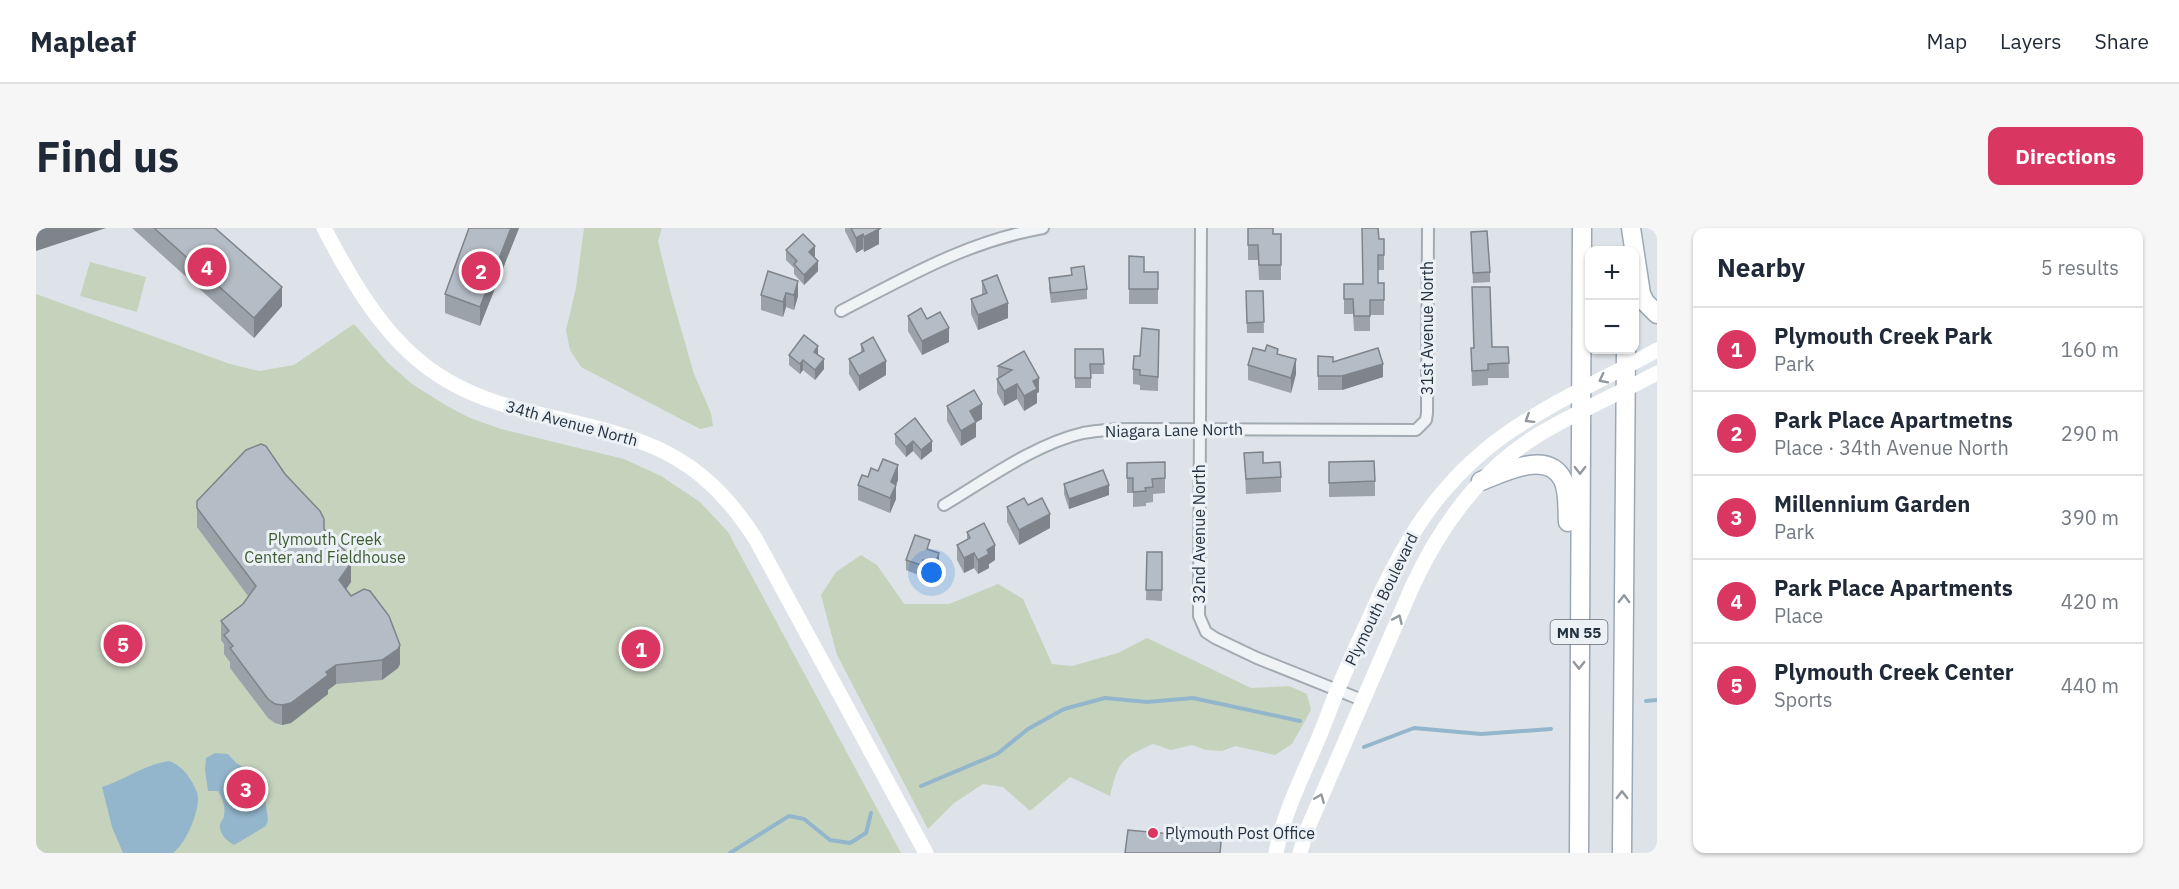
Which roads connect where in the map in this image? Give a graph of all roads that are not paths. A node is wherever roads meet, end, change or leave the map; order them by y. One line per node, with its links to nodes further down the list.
1 (324, 228): 24 (street, 34th Avenue North)
2 (1043, 228): 9 (street)
3 (1201, 228): 18 (street, 32nd Avenue North)
4 (1428, 228): 17 (street, 31st Avenue North)
5 (1582, 228): 15 (main road, MN 55)
6 (1626, 228): 8 (main road)
7 (1631, 228): 10 (main road)
8 (1626, 246)
9 (842, 311)
10 (1657, 314)
11 (1657, 350): 12 (street)
12 (1626, 358): 14 (main road, MN 55); 15 (street, Plymouth Boulevard, one-way to 15)
13 (1657, 373): 14 (street)
14 (1626, 390): 16 (street, Plymouth Boulevard); 28 (main road, MN 55, one-way to 14)
15 (1580, 391): 16 (main road, MN 55); 22 (street, Plymouth Boulevard, one-way to 22)
16 (1581, 412): 19 (street, Plymouth Boulevard); 21 (main road, MN 55, one-way to 21)
17 (1421, 426): 18 (street, Niagara Lane North)
18 (1200, 429): 20 (street, Niagara Lane North); 22 (street, 32nd Avenue North)
19 (1482, 481): 21 (main road); 23 (street, Plymouth Boulevard, one-way to 19)
20 (944, 505)
21 (1579, 622): 27 (main road, MN 55, one-way to 27)
22 (1337, 690): 23 (street, 32nd Avenue North); 25 (street, Plymouth Boulevard)
23 (1362, 700): 26 (street, Plymouth Boulevard, one-way to 23)
24 (926, 853)
25 (1276, 853)
26 (1300, 853)
27 (1579, 853)
28 (1622, 853)

